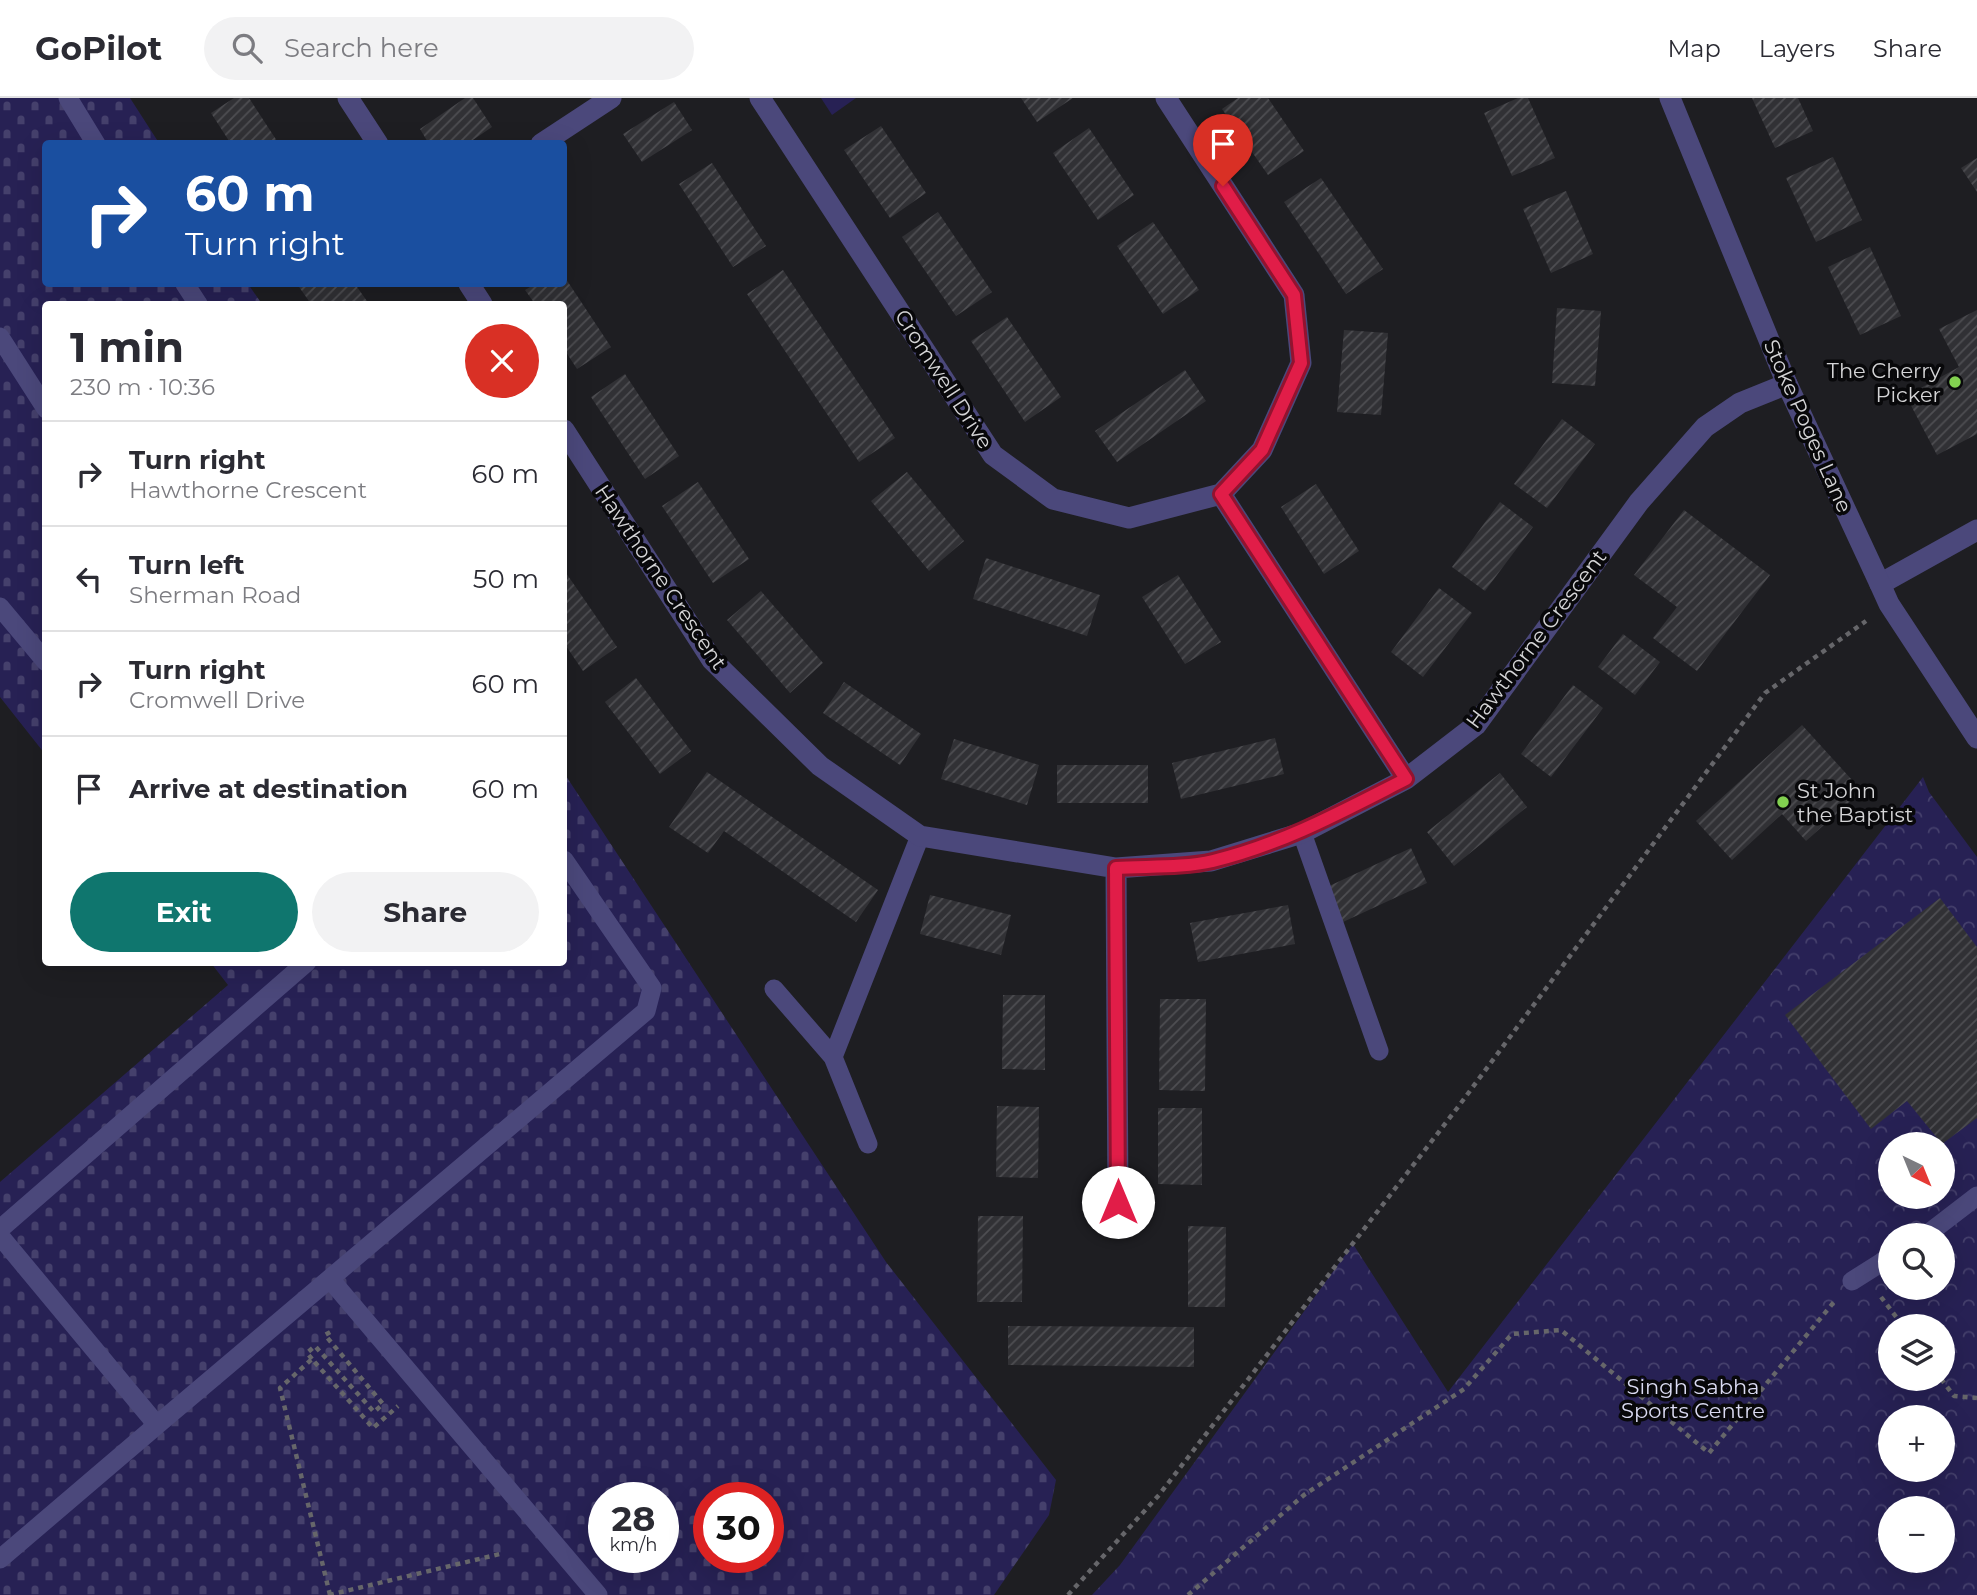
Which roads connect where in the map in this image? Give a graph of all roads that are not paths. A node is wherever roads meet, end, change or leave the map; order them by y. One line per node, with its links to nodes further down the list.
1 (68, 98): 7 (lane)
2 (348, 98): 8 (street)
3 (611, 98): 9 (street)
4 (760, 98): 14 (street, Cromwell Drive)
5 (1166, 98): 14 (street)
6 (1670, 98): 11 (street, Stoke Poges Lane)
7 (94, 140)
8 (374, 140)
9 (547, 140)
10 (0, 337): 12 (lane)
11 (1787, 384): 16 (street, Stoke Poges Lane); 20 (street, Hawthorne Crescent)
12 (42, 403)
13 (567, 435): 22 (street, Hawthorne Crescent)
14 (1221, 494): 20 (street)
15 (1977, 530): 16 (street)
16 (1880, 584): 19 (street, Stoke Poges Lane)
17 (0, 607): 18 (lane)
18 (42, 657)
19 (1977, 738)
20 (1406, 779): 21 (street, Hawthorne Crescent)
21 (1302, 833): 24 (street, Hawthorne Crescent); 27 (lane)
22 (920, 836): 24 (street, Hawthorne Crescent); 28 (lane)
23 (567, 864): 36 (lane)
24 (1116, 868): 31 (street)
25 (301, 966): 33 (lane)
26 (774, 989): 28 (lane)
27 (1379, 1051)
28 (832, 1057): 29 (lane)
29 (867, 1144)
30 (1977, 1196): 32 (lane)
31 (1118, 1202)
32 (1942, 1223)
33 (0, 1229)
34 (0, 1236): 38 (lane)
35 (1878, 1265): 37 (lane)
36 (330, 1279): 38 (lane); 40 (lane)
37 (1852, 1281)
38 (157, 1425): 39 (lane)
39 (0, 1559)
40 (598, 1595)

